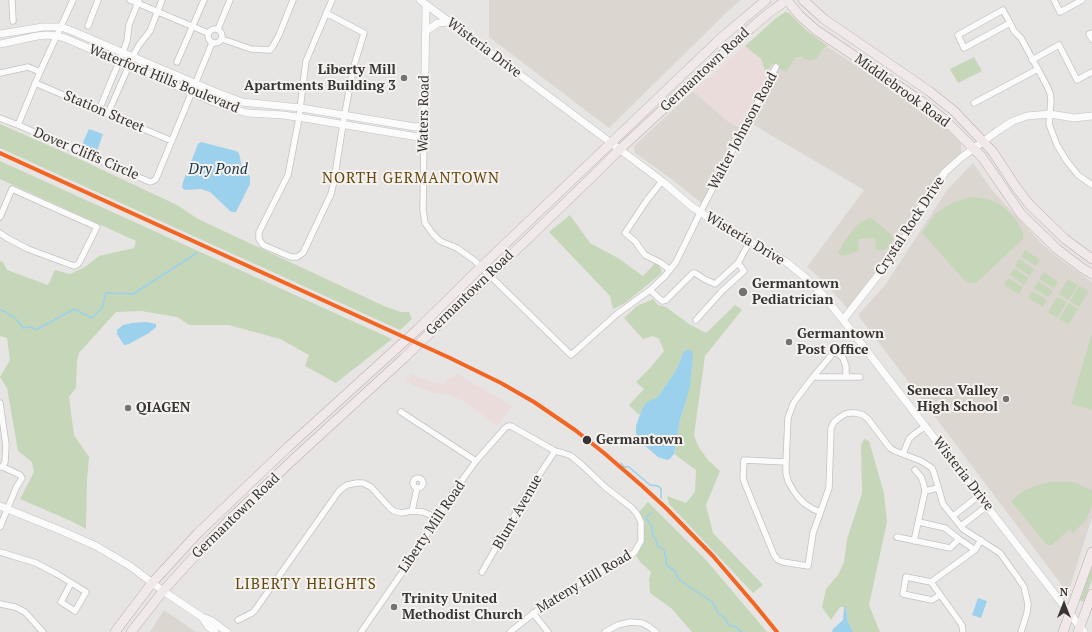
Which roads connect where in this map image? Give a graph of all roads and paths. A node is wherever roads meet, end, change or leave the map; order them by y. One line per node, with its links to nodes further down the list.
1 (12, 0): 21 (street)
2 (73, 0): 26 (street, Dover Cliffs Circle)
3 (98, 0): 24 (street)
4 (130, 0): 16 (street)
5 (162, 0): 19 (street)
6 (204, 0): 25 (street)
7 (230, 0): 27 (street)
8 (293, 0): 34 (street)
9 (332, 0): 20 (street)
10 (420, 0): 18 (street, Wisteria Drive)
11 (766, 0): 68 (main road, Germantown Road)
12 (787, 0): 33 (main road, Middlebrook Road); 70 (main road, Germantown Road)
13 (803, 0): 38 (main road, Middlebrook Road)
14 (1054, 0): 17 (street)
15 (1082, 0): 17 (street)
16 (138, 2): 19 (street); 39 (street)
17 (1073, 2)
18 (426, 5): 22 (street, Wisteria Drive); 28 (street, Waters Road)
19 (158, 12): 25 (street); 40 (street)
20 (326, 13): 54 (street); 57 (street)
21 (13, 21)
22 (451, 23): 28 (street); 68 (street, Wisteria Drive)
23 (1010, 23): 23 (street); 41 (street)
24 (88, 26)
25 (193, 26): 29 (street); 43 (street)
26 (61, 27): 31 (street, Waterford Hills Boulevard); 32 (street, Dover Cliffs Circle); 39 (street, Waterford Hills Boulevard)
27 (218, 29): 29 (street); 34 (street)
28 (426, 30): 64 (street, Waters Road)
29 (208, 33): 36 (street)
30 (1092, 33): 35 (street)
31 (0, 34)
32 (57, 36): 37 (street, Waterford Hills Boulevard); 42 (street, Waterford Hills Boulevard); 47 (street, Dover Cliffs Circle)
33 (829, 38): 38 (main road); 69 (main road, Middlebrook Road)
34 (222, 39): 36 (street)
35 (1092, 40)
36 (212, 43): 51 (street, Dover Cliffs Circle)
37 (0, 44)
38 (868, 49): 67 (main road, Middlebrook Road)
39 (123, 52): 40 (street, Waterford Hills Boulevard); 42 (street)
40 (133, 56): 44 (street); 51 (street, Waterford Hills Boulevard)
41 (1032, 60): 46 (street); 48 (street)
42 (119, 61): 44 (street, Waterford Hills Boulevard); 55 (street)
43 (177, 62)
44 (129, 65): 52 (street, Waterford Hills Boulevard); 56 (street)
45 (776, 67): 73 (street, Walter Johnson Road)
46 (1038, 69): 53 (street); 58 (street)
47 (40, 72): 49 (street); 50 (street, Dover Cliffs Circle)
48 (1092, 72)
49 (0, 73)
50 (35, 83): 55 (street, Station Street); 63 (street, Dover Cliffs Circle)
51 (195, 83): 52 (street, Dover Cliffs Circle); 54 (street, Waterford Hills Boulevard)
52 (192, 92): 61 (street, Waterford Hills Boulevard); 66 (street, Dover Cliffs Circle)
53 (974, 103)
54 (301, 108): 57 (street, Waterford Hills Boulevard); 61 (street)
55 (99, 110): 56 (street, Station Street)
56 (108, 113): 66 (street, Station Street)
57 (345, 114): 62 (street); 64 (street, Waterford Hills Boulevard)
58 (1050, 114): 59 (street, Crystal Rock Drive); 67 (street, Crystal Rock Drive); 72 (street)
59 (1092, 116)
60 (0, 118): 63 (street)
61 (300, 118): 62 (street, Waterford Hills Boulevard); 62 (street)
62 (343, 124): 65 (street, Waterford Hills Boulevard)
63 (18, 126): 66 (street, Dover Cliffs Circle)
64 (424, 126): 65 (street, Waters Road)
65 (424, 138): 79 (street, Waters Road)
66 (172, 141)
67 (984, 142): 69 (street, Crystal Rock Drive); 77 (main road, Middlebrook Road)
68 (610, 143): 70 (street, Wisteria Drive); 79 (main road, Germantown Road)
69 (974, 149): 81 (main road, Middlebrook Road); 87 (street, Crystal Rock Drive)
70 (619, 150): 71 (street, Wisteria Drive); 82 (main road, Germantown Road)
71 (662, 181): 73 (street, Wisteria Drive); 80 (street)
72 (1092, 185)
73 (700, 212): 76 (street, Wisteria Drive); 80 (street, Walter Johnson Road)
74 (0, 216): 75 (street)
75 (0, 233)
76 (750, 241): 78 (street); 87 (street, Wisteria Drive)
77 (1092, 259)
78 (738, 263): 83 (street); 85 (street)
79 (481, 267): 82 (street, Waters Road); 124 (main road, Germantown Road)
80 (670, 270): 84 (street, Walter Johnson Road)
81 (1092, 274)
82 (490, 275): 88 (street, Waters Road); 127 (main road, Germantown Road)
83 (715, 284): 84 (street); 85 (street)
84 (650, 290): 88 (street, Walter Johnson Road)
85 (722, 291): 86 (street)
86 (696, 320)
87 (844, 320): 95 (street, Wisteria Drive)
88 (571, 355)
89 (813, 377): 90 (street); 90 (street); 100 (street)
90 (846, 377): 91 (street)
91 (860, 377)
92 (0, 403): 96 (street)
93 (401, 412): 99 (street)
94 (508, 426): 97 (street, Mateny Hill Road); 99 (street, Liberty Mill Road)
95 (926, 426): 98 (street); 106 (street, Wisteria Drive)
96 (3, 450): 101 (street)
97 (555, 451): 123 (street, Blunt Avenue); 131 (street, Mateny Hill Road)
98 (903, 454): 104 (street); 110 (street)
99 (476, 461): 112 (street, Liberty Mill Road)
100 (786, 462): 110 (street); 110 (street)
101 (2, 467): 108 (street)
102 (915, 470): 105 (street)
103 (417, 488): 109 (street)
104 (938, 488): 105 (street); 111 (street)
105 (925, 491): 113 (street)
106 (980, 495): 107 (street, Wisteria Drive); 111 (street)
107 (987, 506): 114 (street); 132 (street, Wisteria Drive)
108 (3, 507): 115 (street); 124 (street)
109 (412, 511): 112 (street); 134 (street)
110 (820, 512)
111 (953, 516): 114 (street)
112 (437, 518): 141 (street, Liberty Mill Road)
113 (919, 522): 117 (street); 119 (street)
114 (961, 526): 118 (street)
115 (0, 527)
116 (897, 538): 119 (street)
117 (959, 539): 119 (street); 120 (street)
118 (981, 540): 120 (street); 147 (street)
119 (914, 541)
120 (975, 550): 125 (street)
121 (0, 552): 126 (street)
122 (1092, 552): 132 (main road)
123 (482, 572)
124 (152, 582): 127 (street); 137 (main road, Germantown Road)
125 (931, 582): 129 (street); 129 (street)
126 (71, 583): 126 (street)
127 (163, 591): 133 (street); 138 (main road, Germantown Road)
128 (1092, 594): 135 (main road)
129 (940, 595): 146 (street)
130 (0, 604): 136 (street)
131 (533, 613): 142 (street, Mateny Hill Road); 143 (street)
132 (1070, 614): 135 (street, Wisteria Drive); 148 (main road)
133 (202, 617): 139 (street); 140 (street)
134 (238, 620)
135 (1081, 630)
136 (43, 632)
137 (116, 632)
138 (131, 632)
139 (215, 632)
140 (226, 632)
141 (361, 632)
142 (510, 632)
143 (548, 632)
144 (605, 632): 145 (street)
145 (656, 632)
146 (963, 632)
147 (1021, 632)
148 (1063, 632)

